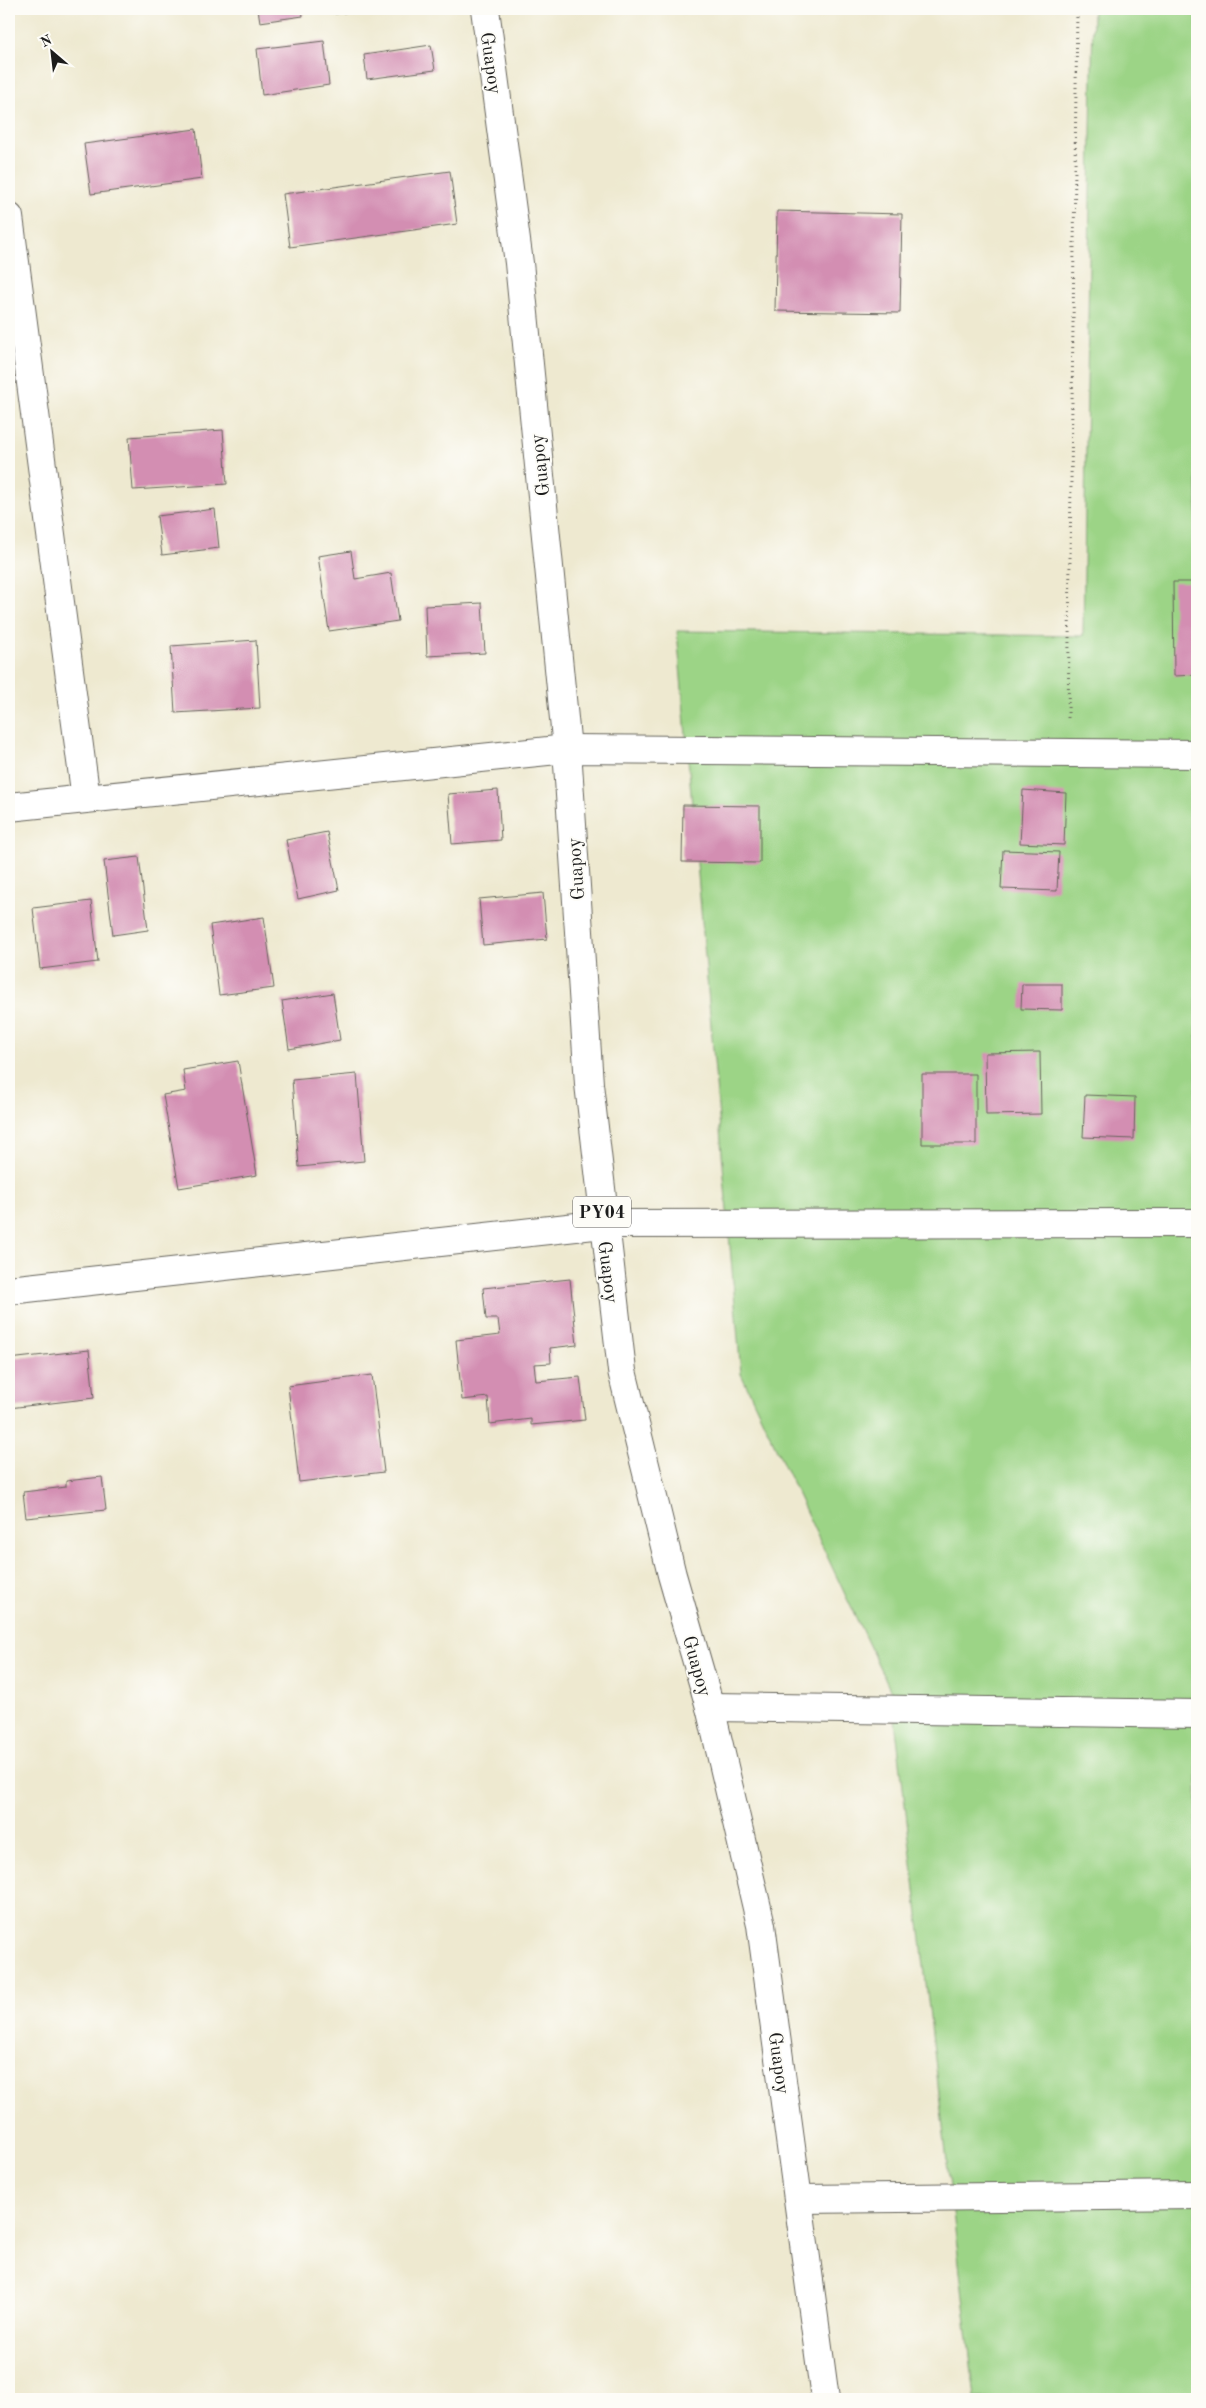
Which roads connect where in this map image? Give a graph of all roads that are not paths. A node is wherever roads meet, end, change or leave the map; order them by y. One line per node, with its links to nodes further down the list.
1 (485, 9): 3 (street, Guapoy / PY04)
2 (9, 217): 5 (street)
3 (567, 749): 4 (street); 5 (street); 8 (street, Guapoy / PY04)
4 (1197, 754)
5 (86, 799): 6 (street)
6 (9, 807)
7 (1197, 1223): 8 (street)
8 (603, 1224): 9 (street); 10 (street, Guapoy / PY04)
9 (9, 1290)
10 (710, 1707): 11 (street); 13 (street, Guapoy / PY04)
11 (1197, 1714)
12 (1197, 2195): 13 (street)
13 (798, 2199): 14 (street, Guapoy / PY04)
14 (825, 2399)

